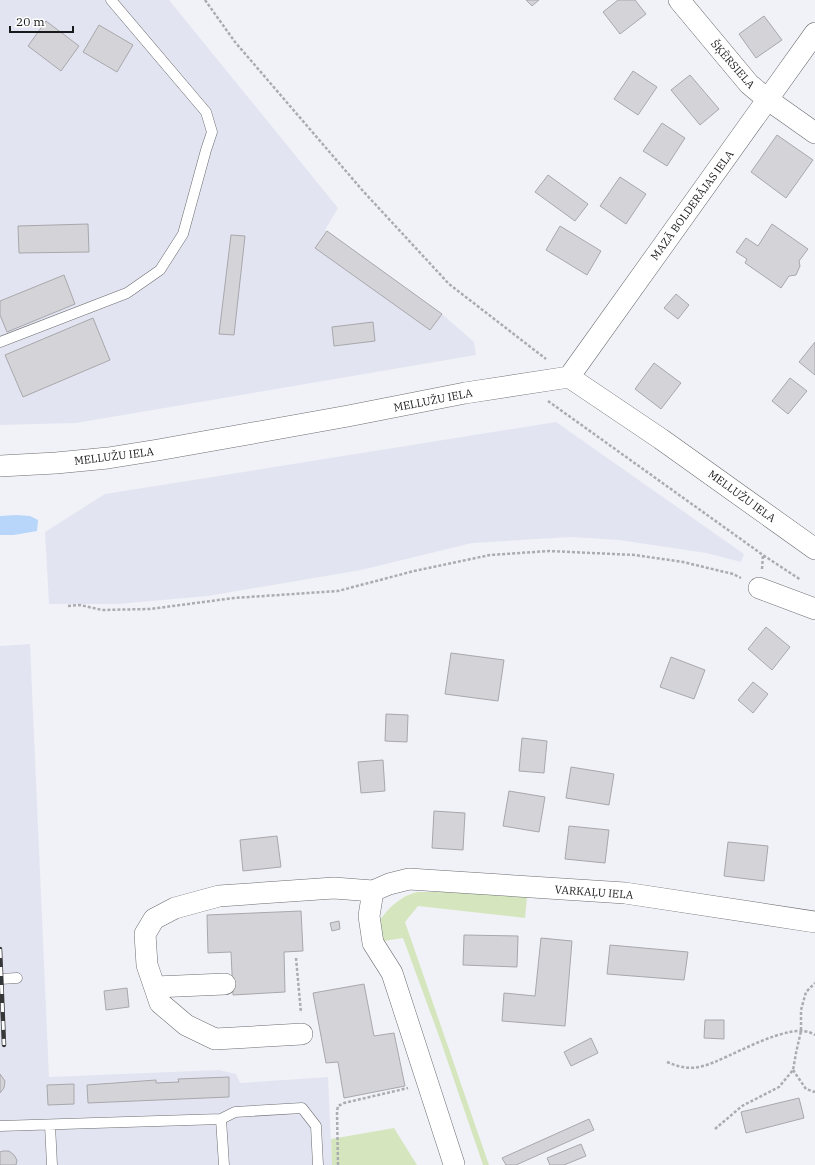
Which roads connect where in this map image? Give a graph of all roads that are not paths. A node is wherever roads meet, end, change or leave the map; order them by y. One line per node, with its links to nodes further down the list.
1 (111, 0): 6 (lane)
2 (679, 0): 4 (street, ŠĶĒRSIELA)
3 (815, 33): 4 (street, MAZĀ BOLDERĀJAS IELA)
4 (767, 99): 5 (street, ŠĶĒRSIELA); 7 (street, MAZĀ BOLDERĀJAS IELA)
5 (815, 133)
6 (0, 342)
7 (569, 377): 8 (street, MELLUŽU IELA); 9 (street, MELLUŽU IELA)
8 (0, 466)
9 (815, 549)
10 (760, 588): 11 (street)
11 (815, 609)
12 (373, 891): 13 (street, VARKAĻU IELA); 17 (street); 22 (street)
13 (815, 922)
14 (17, 978): 15 (lane)
15 (0, 979)
16 (225, 984): 17 (street)
17 (155, 987): 18 (street)
18 (302, 1034)
19 (221, 1119): 20 (lane); 24 (lane); 25 (lane)
20 (50, 1125): 21 (lane); 23 (lane)
21 (0, 1126)
22 (454, 1164)
23 (52, 1165)
24 (224, 1165)
25 (318, 1165)

